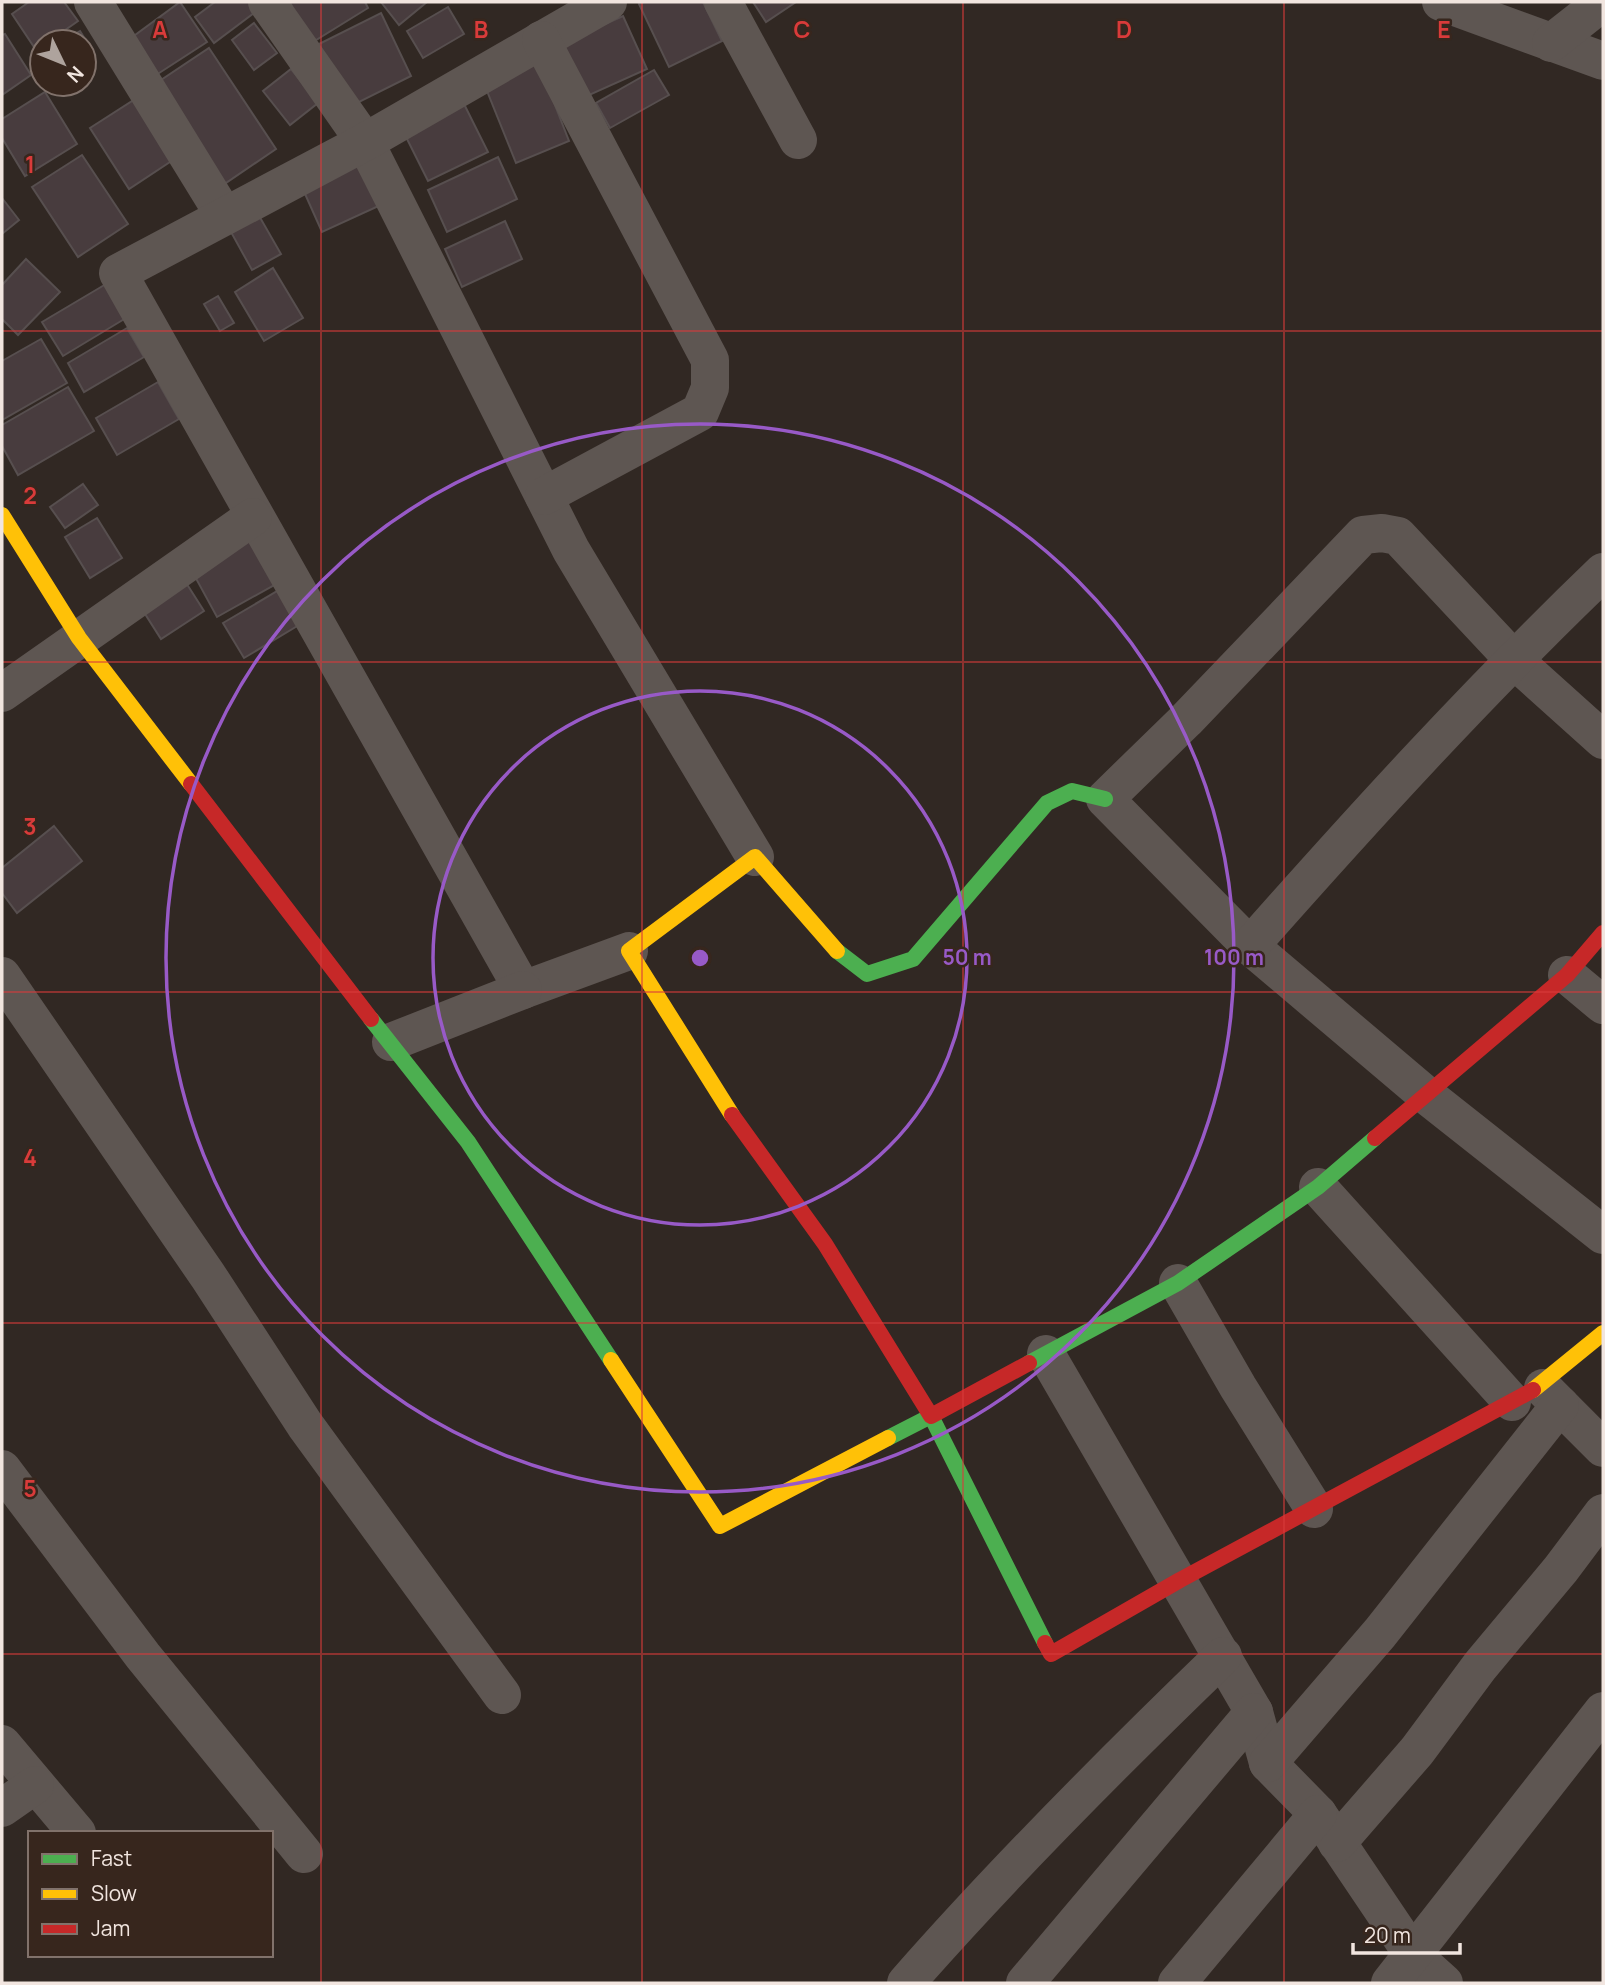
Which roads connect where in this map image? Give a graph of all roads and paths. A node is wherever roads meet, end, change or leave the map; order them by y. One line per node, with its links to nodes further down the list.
1 (93, 2): 12 (street)
2 (267, 2): 11 (street)
3 (608, 2): 7 (street)
4 (723, 2): 10 (street)
5 (1441, 2): 8 (street)
6 (1603, 2): 8 (street)
7 (541, 40): 11 (street); 13 (street)
8 (1551, 43): 9 (street)
9 (1603, 61)
10 (798, 140)
11 (365, 142): 12 (street); 13 (street)
12 (224, 215): 15 (street)
13 (544, 496): 22 (street)
14 (2, 515): 17 (street)
15 (253, 517): 17 (street); 28 (street)
16 (1603, 572): 18 (street)
17 (79, 638): 19 (street); 30 (street)
18 (1513, 659): 20 (street); 21 (street); 24 (street)
19 (2, 694)
20 (1603, 740)
21 (1105, 799): 22 (street); 24 (street)
22 (755, 857): 25 (street)
23 (1603, 933): 26 (street)
24 (1250, 946): 31 (street)
25 (629, 951): 28 (street); 38 (street)
26 (1567, 975): 29 (street); 31 (street)
27 (2, 976): 45 (street)
28 (523, 990): 30 (street)
29 (1603, 1005)
30 (391, 1042): 38 (street)
31 (1426, 1095): 32 (street); 33 (street)
32 (1318, 1187): 34 (street); 37 (street)
33 (1603, 1235)
34 (1178, 1283): 36 (street); 41 (street)
35 (1603, 1333): 37 (street)
36 (1046, 1354): 38 (street); 43 (street)
37 (1538, 1398): 39 (street); 41 (street); 49 (street)
38 (931, 1416): 43 (street)
39 (1603, 1448)
40 (2, 1469): 54 (street)
41 (1314, 1509): 43 (street)
42 (1603, 1513): 52 (street)
43 (1180, 1580): 44 (street)
44 (1223, 1656): 47 (street); 56 (street)
45 (502, 1695)
46 (1603, 1711): 55 (street)
47 (1254, 1712): 49 (street); 57 (street)
48 (2, 1744): 50 (street)
49 (1268, 1763): 52 (street)
50 (36, 1785): 51 (street); 53 (street)
51 (2, 1808)
52 (1328, 1828): 55 (street); 58 (street)
53 (75, 1831)
54 (304, 1854)
55 (1402, 1969): 59 (street)
56 (906, 1983)
57 (1025, 1983)
58 (1177, 1983)
59 (1444, 1983)

